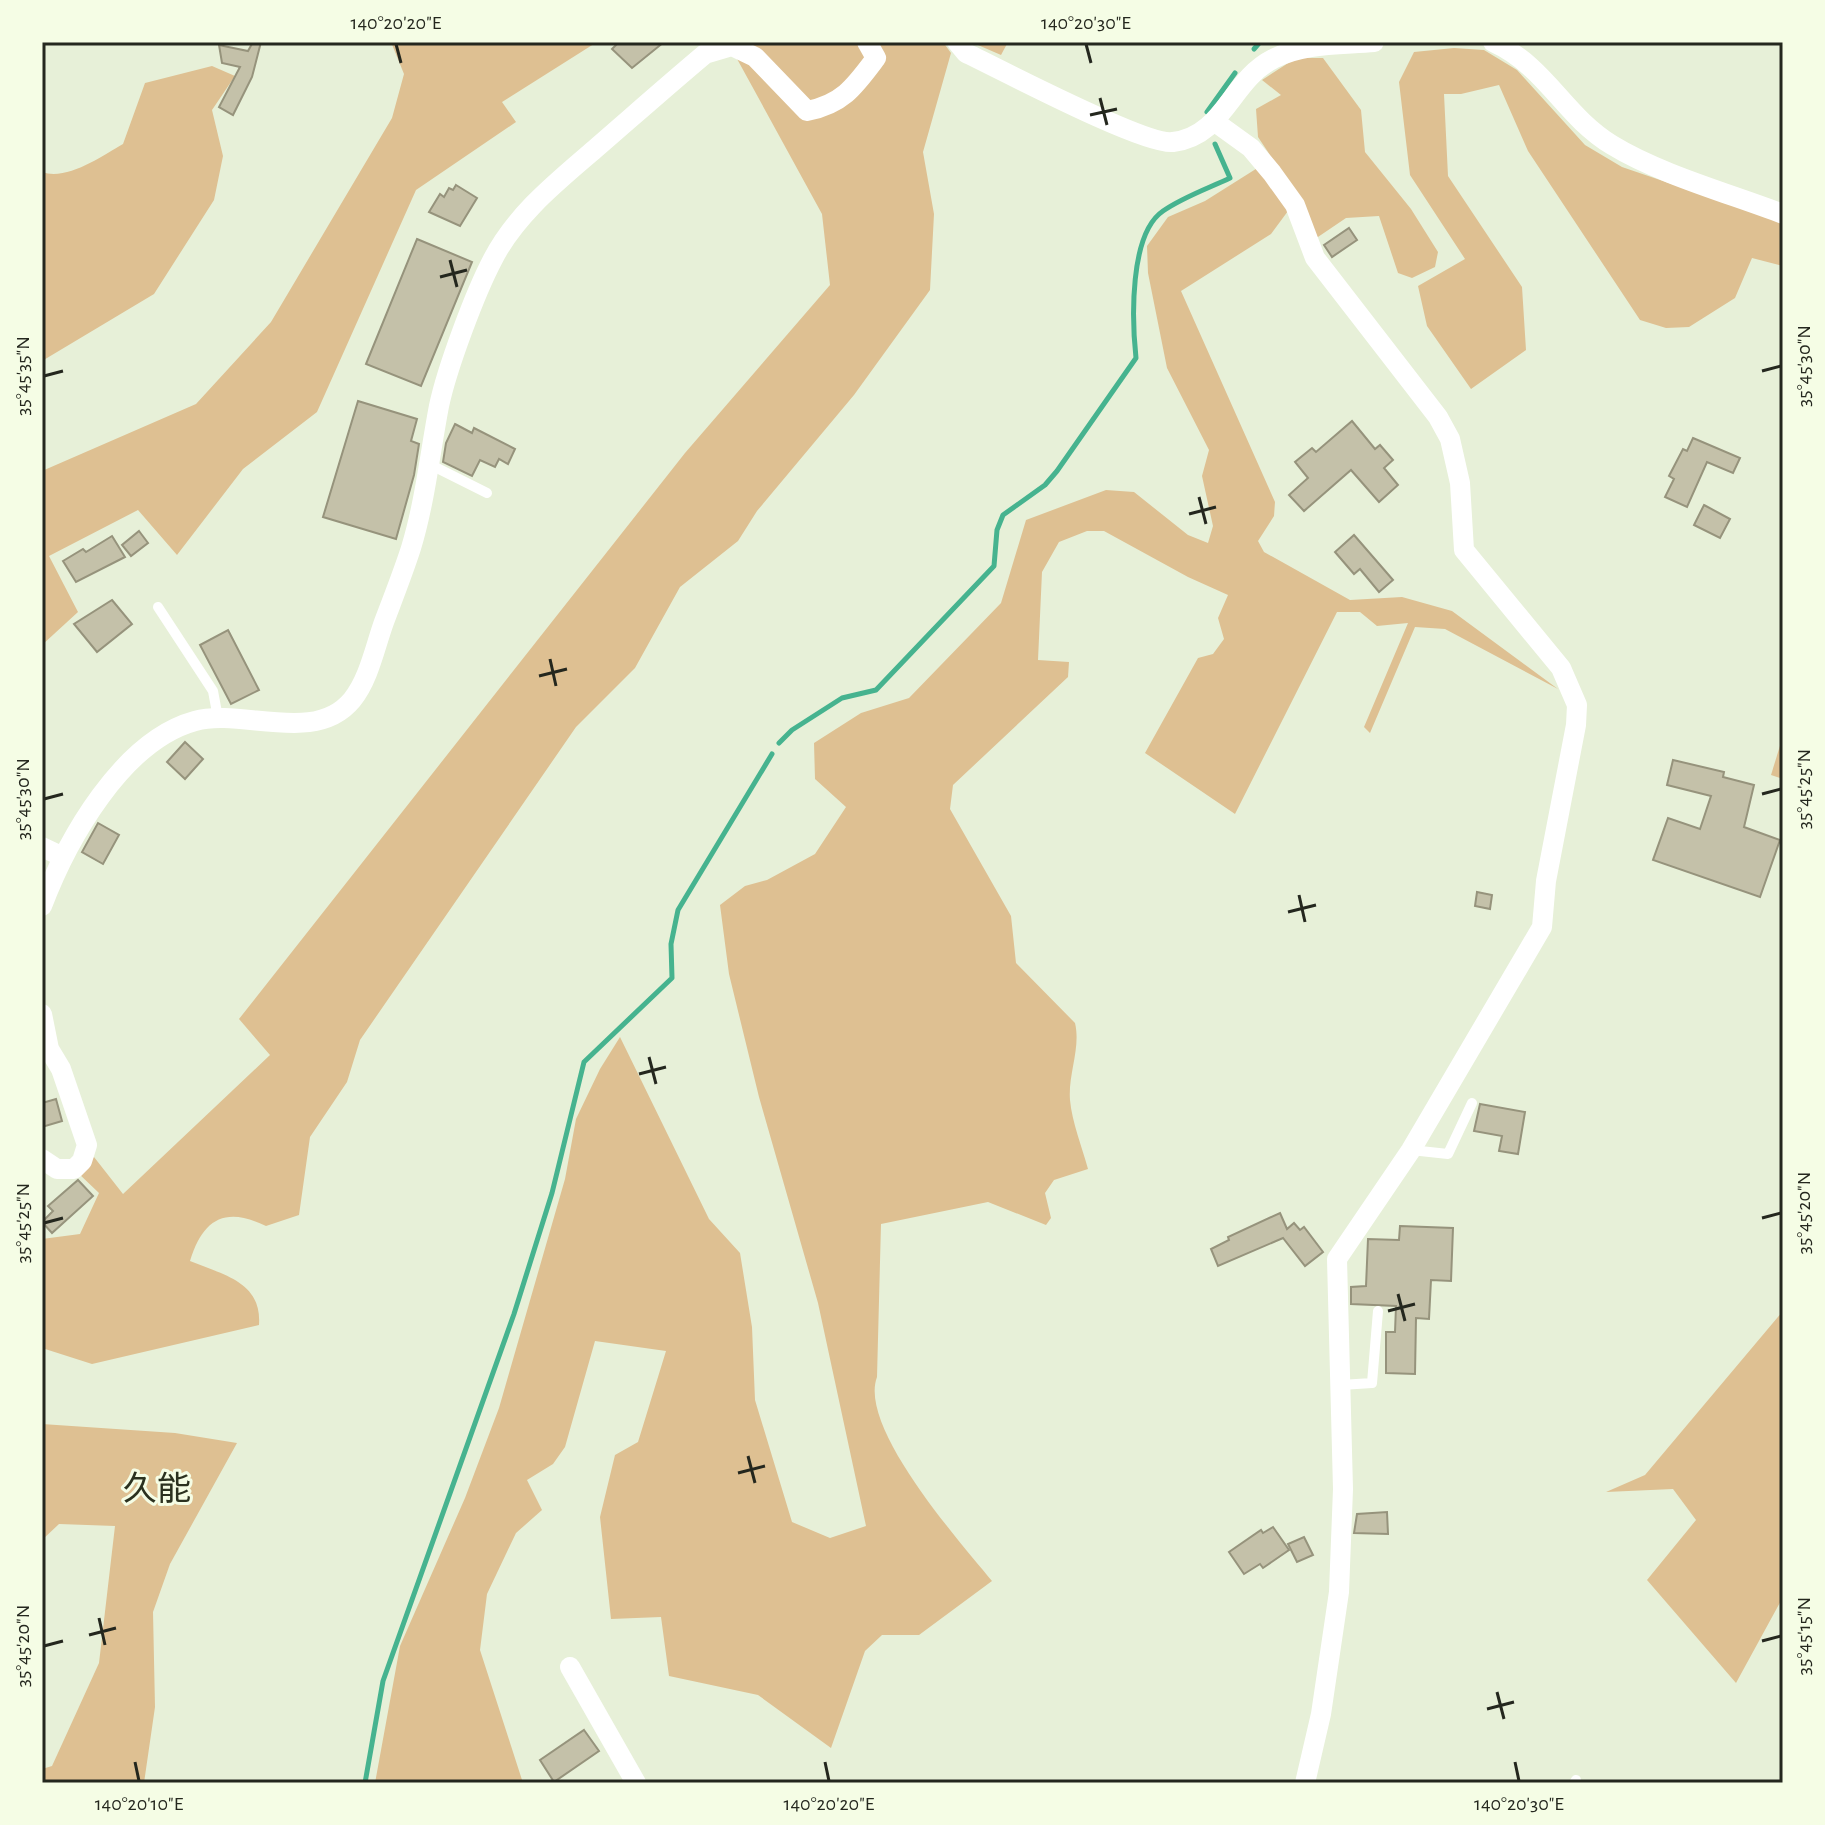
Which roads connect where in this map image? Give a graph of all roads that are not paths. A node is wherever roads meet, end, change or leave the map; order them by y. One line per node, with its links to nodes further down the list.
1 (867, 42): 7 (street)
2 (957, 42): 5 (street)
3 (1374, 42): 5 (street)
4 (1493, 42): 6 (street)
5 (1215, 122): 17 (street)
6 (1783, 214)
7 (431, 465): 8 (lane); 10 (street)
8 (487, 493)
9 (158, 607): 10 (lane)
10 (218, 718): 12 (street)
11 (42, 847): 12 (street)
12 (61, 856): 13 (street)
13 (42, 906)
14 (42, 1014): 15 (street)
15 (46, 1058): 18 (street)
16 (1472, 1103): 17 (lane)
17 (1411, 1150): 20 (street)
18 (42, 1159)
19 (1378, 1311): 20 (lane)
20 (1341, 1385): 23 (street)
21 (570, 1667): 22 (street)
22 (636, 1783)
23 (1305, 1783)

